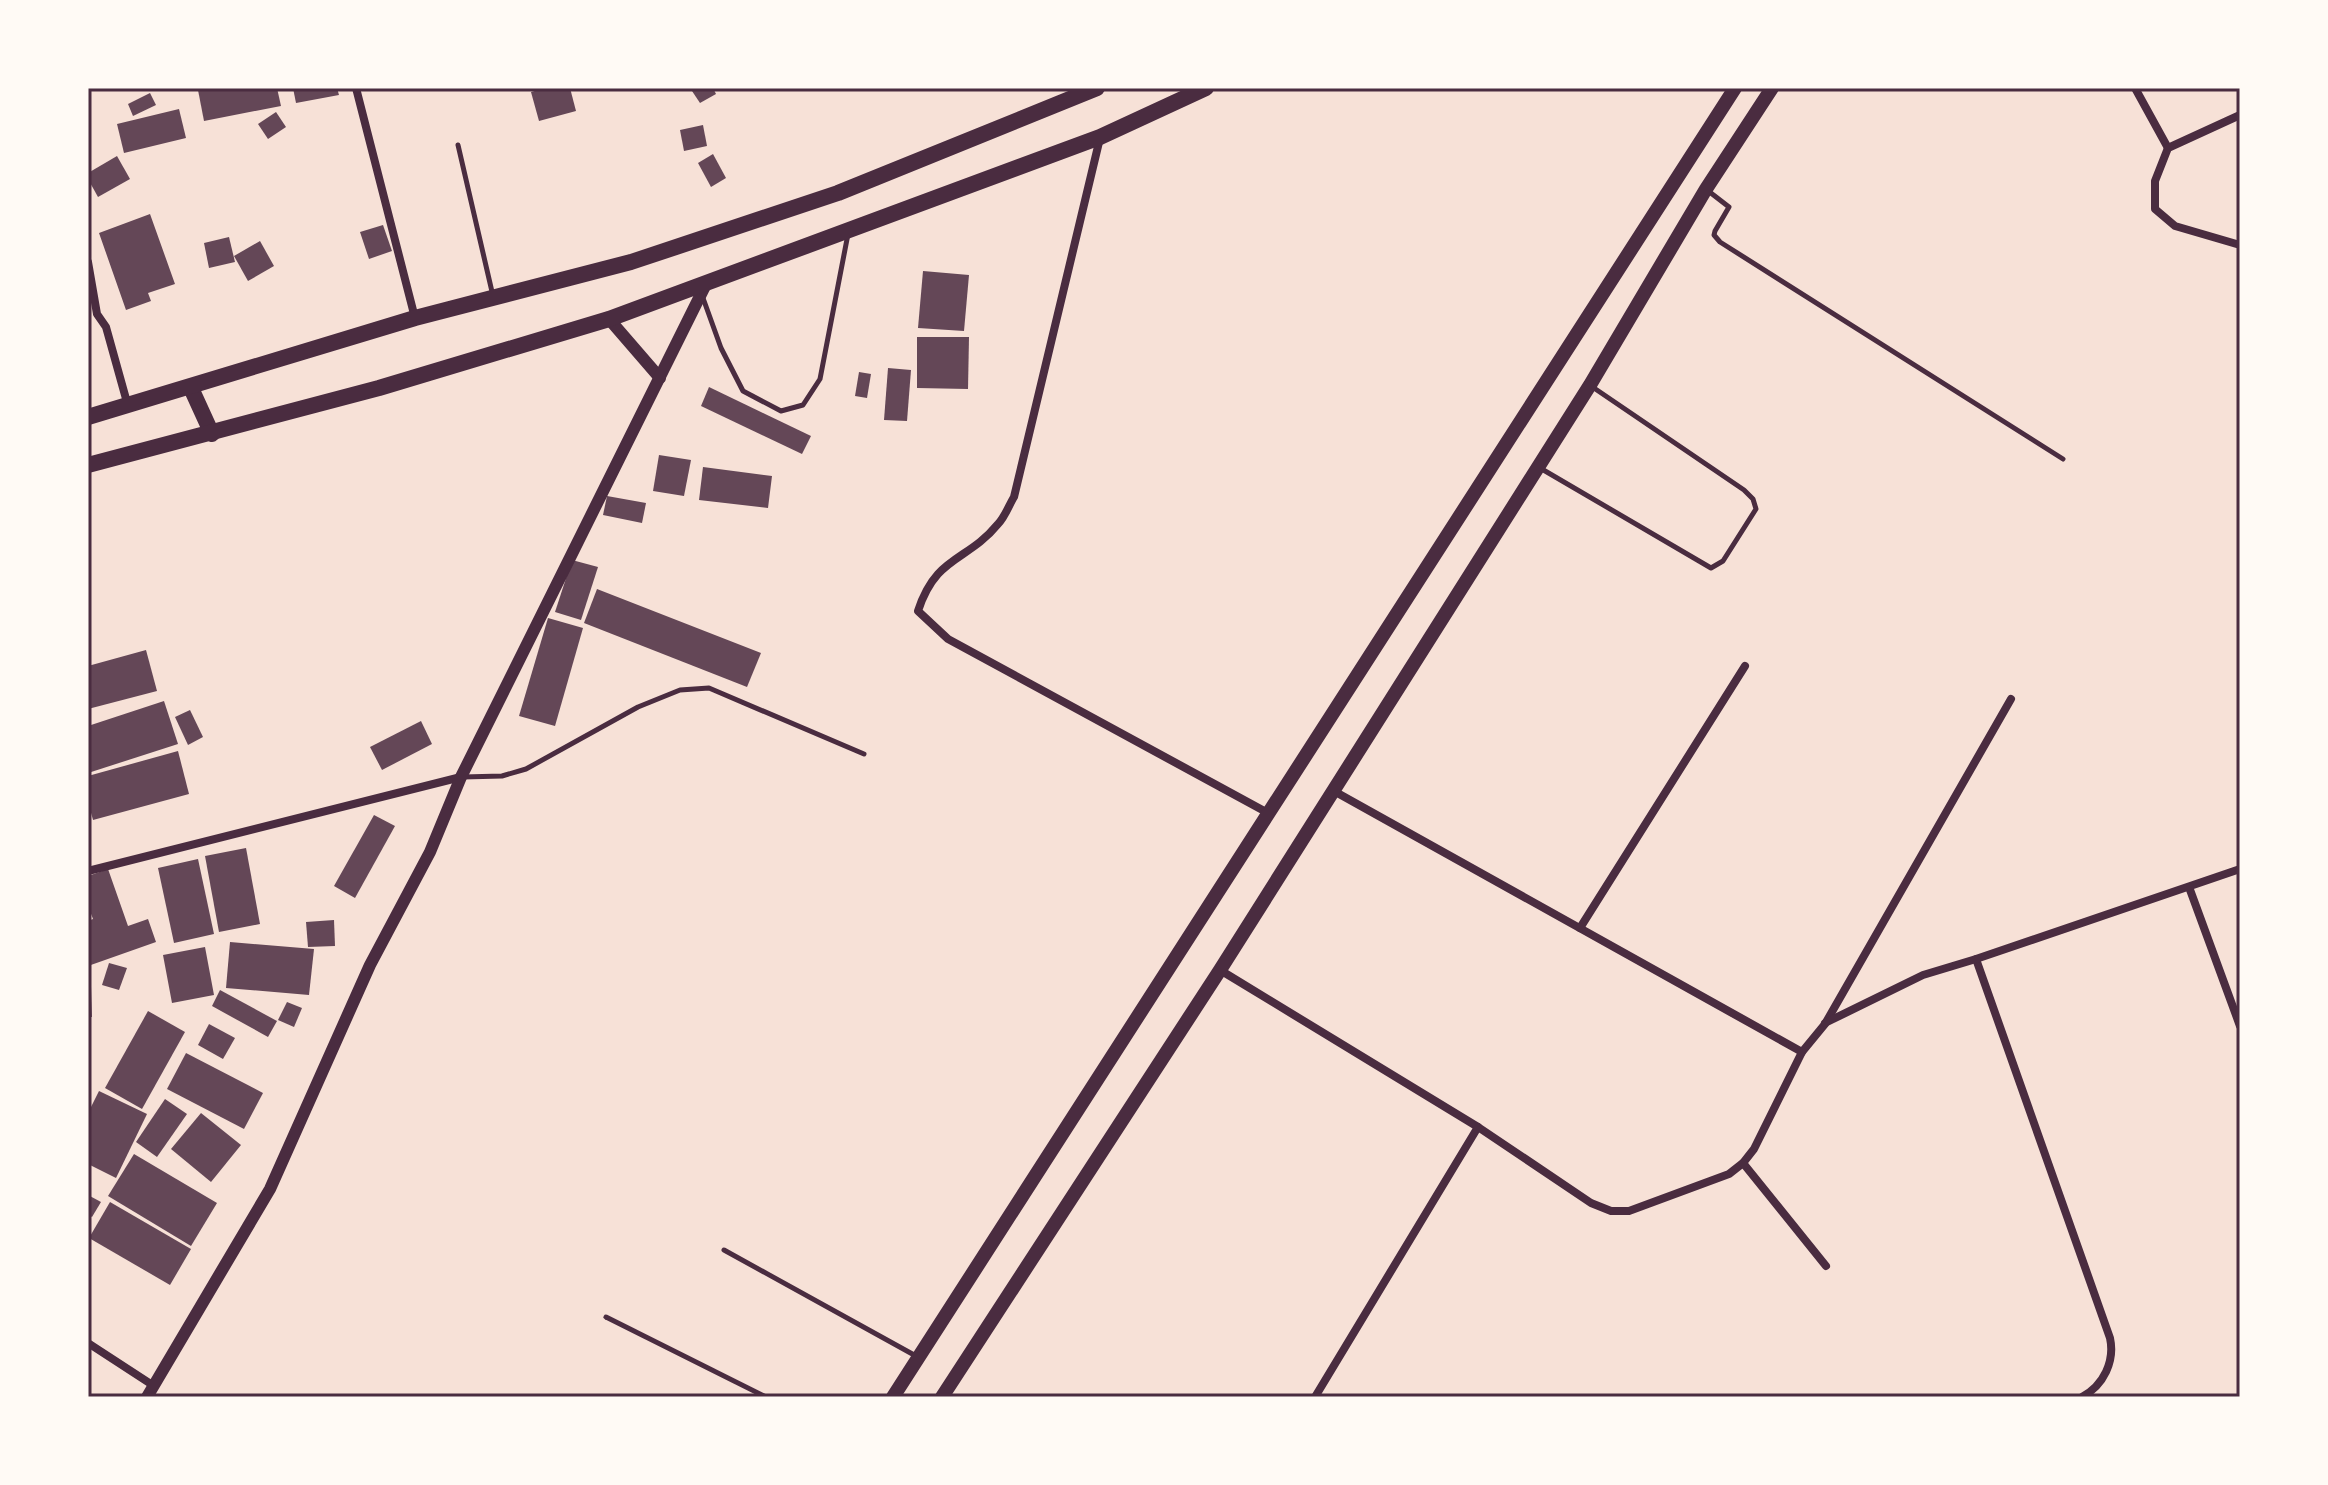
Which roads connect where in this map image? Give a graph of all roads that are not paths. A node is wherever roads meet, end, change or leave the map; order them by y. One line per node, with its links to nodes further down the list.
1 (356, 88): 17 (street)
2 (1097, 88): 16 (highway)
3 (1206, 88): 8 (highway)
4 (1735, 88): 33 (main road)
5 (1772, 88): 11 (main road)
6 (2135, 88): 10 (street)
7 (2240, 115): 10 (street)
8 (1100, 137): 12 (highway); 33 (street)
9 (458, 145): 16 (lane)
10 (2168, 148): 13 (street)
11 (1706, 189): 20 (main road); 25 (lane)
12 (848, 233): 15 (highway); 15 (lane)
13 (2240, 245)
14 (88, 262): 22 (street)
15 (704, 288): 18 (highway); 19 (street)
16 (493, 298): 17 (highway)
17 (415, 318): 21 (highway)
18 (609, 319): 19 (street); 24 (highway)
19 (660, 378): 31 (street)
20 (1590, 385): 27 (main road); 27 (lane)
21 (191, 388): 22 (highway); 24 (highway)
22 (128, 406): 23 (highway)
23 (88, 417)
24 (212, 434): 26 (highway)
25 (2063, 459)
26 (88, 465)
27 (1538, 467): 32 (main road)
28 (1745, 666): 37 (street)
29 (2011, 699): 40 (street)
30 (864, 754): 31 (lane)
31 (461, 777): 35 (street); 50 (street)
32 (1332, 790): 37 (street); 39 (main road)
33 (1268, 813): 49 (main road)
34 (2240, 869): 36 (street)
35 (88, 871)
36 (2189, 887): 38 (street); 41 (street)
37 (1580, 928): 42 (street)
38 (1976, 959): 40 (street); 55 (street)
39 (1220, 970): 43 (street); 51 (main road)
40 (1825, 1024): 42 (street)
41 (2240, 1026)
42 (1802, 1052): 44 (street)
43 (1478, 1127): 44 (street); 54 (street)
44 (1743, 1163): 46 (street)
45 (724, 1250): 49 (lane)
46 (1826, 1266)
47 (606, 1317): 52 (lane)
48 (88, 1343): 50 (street)
49 (917, 1357): 53 (main road)
50 (151, 1392)
51 (948, 1395)
52 (766, 1397)
53 (893, 1397)
54 (1315, 1397)
55 (2082, 1397)

